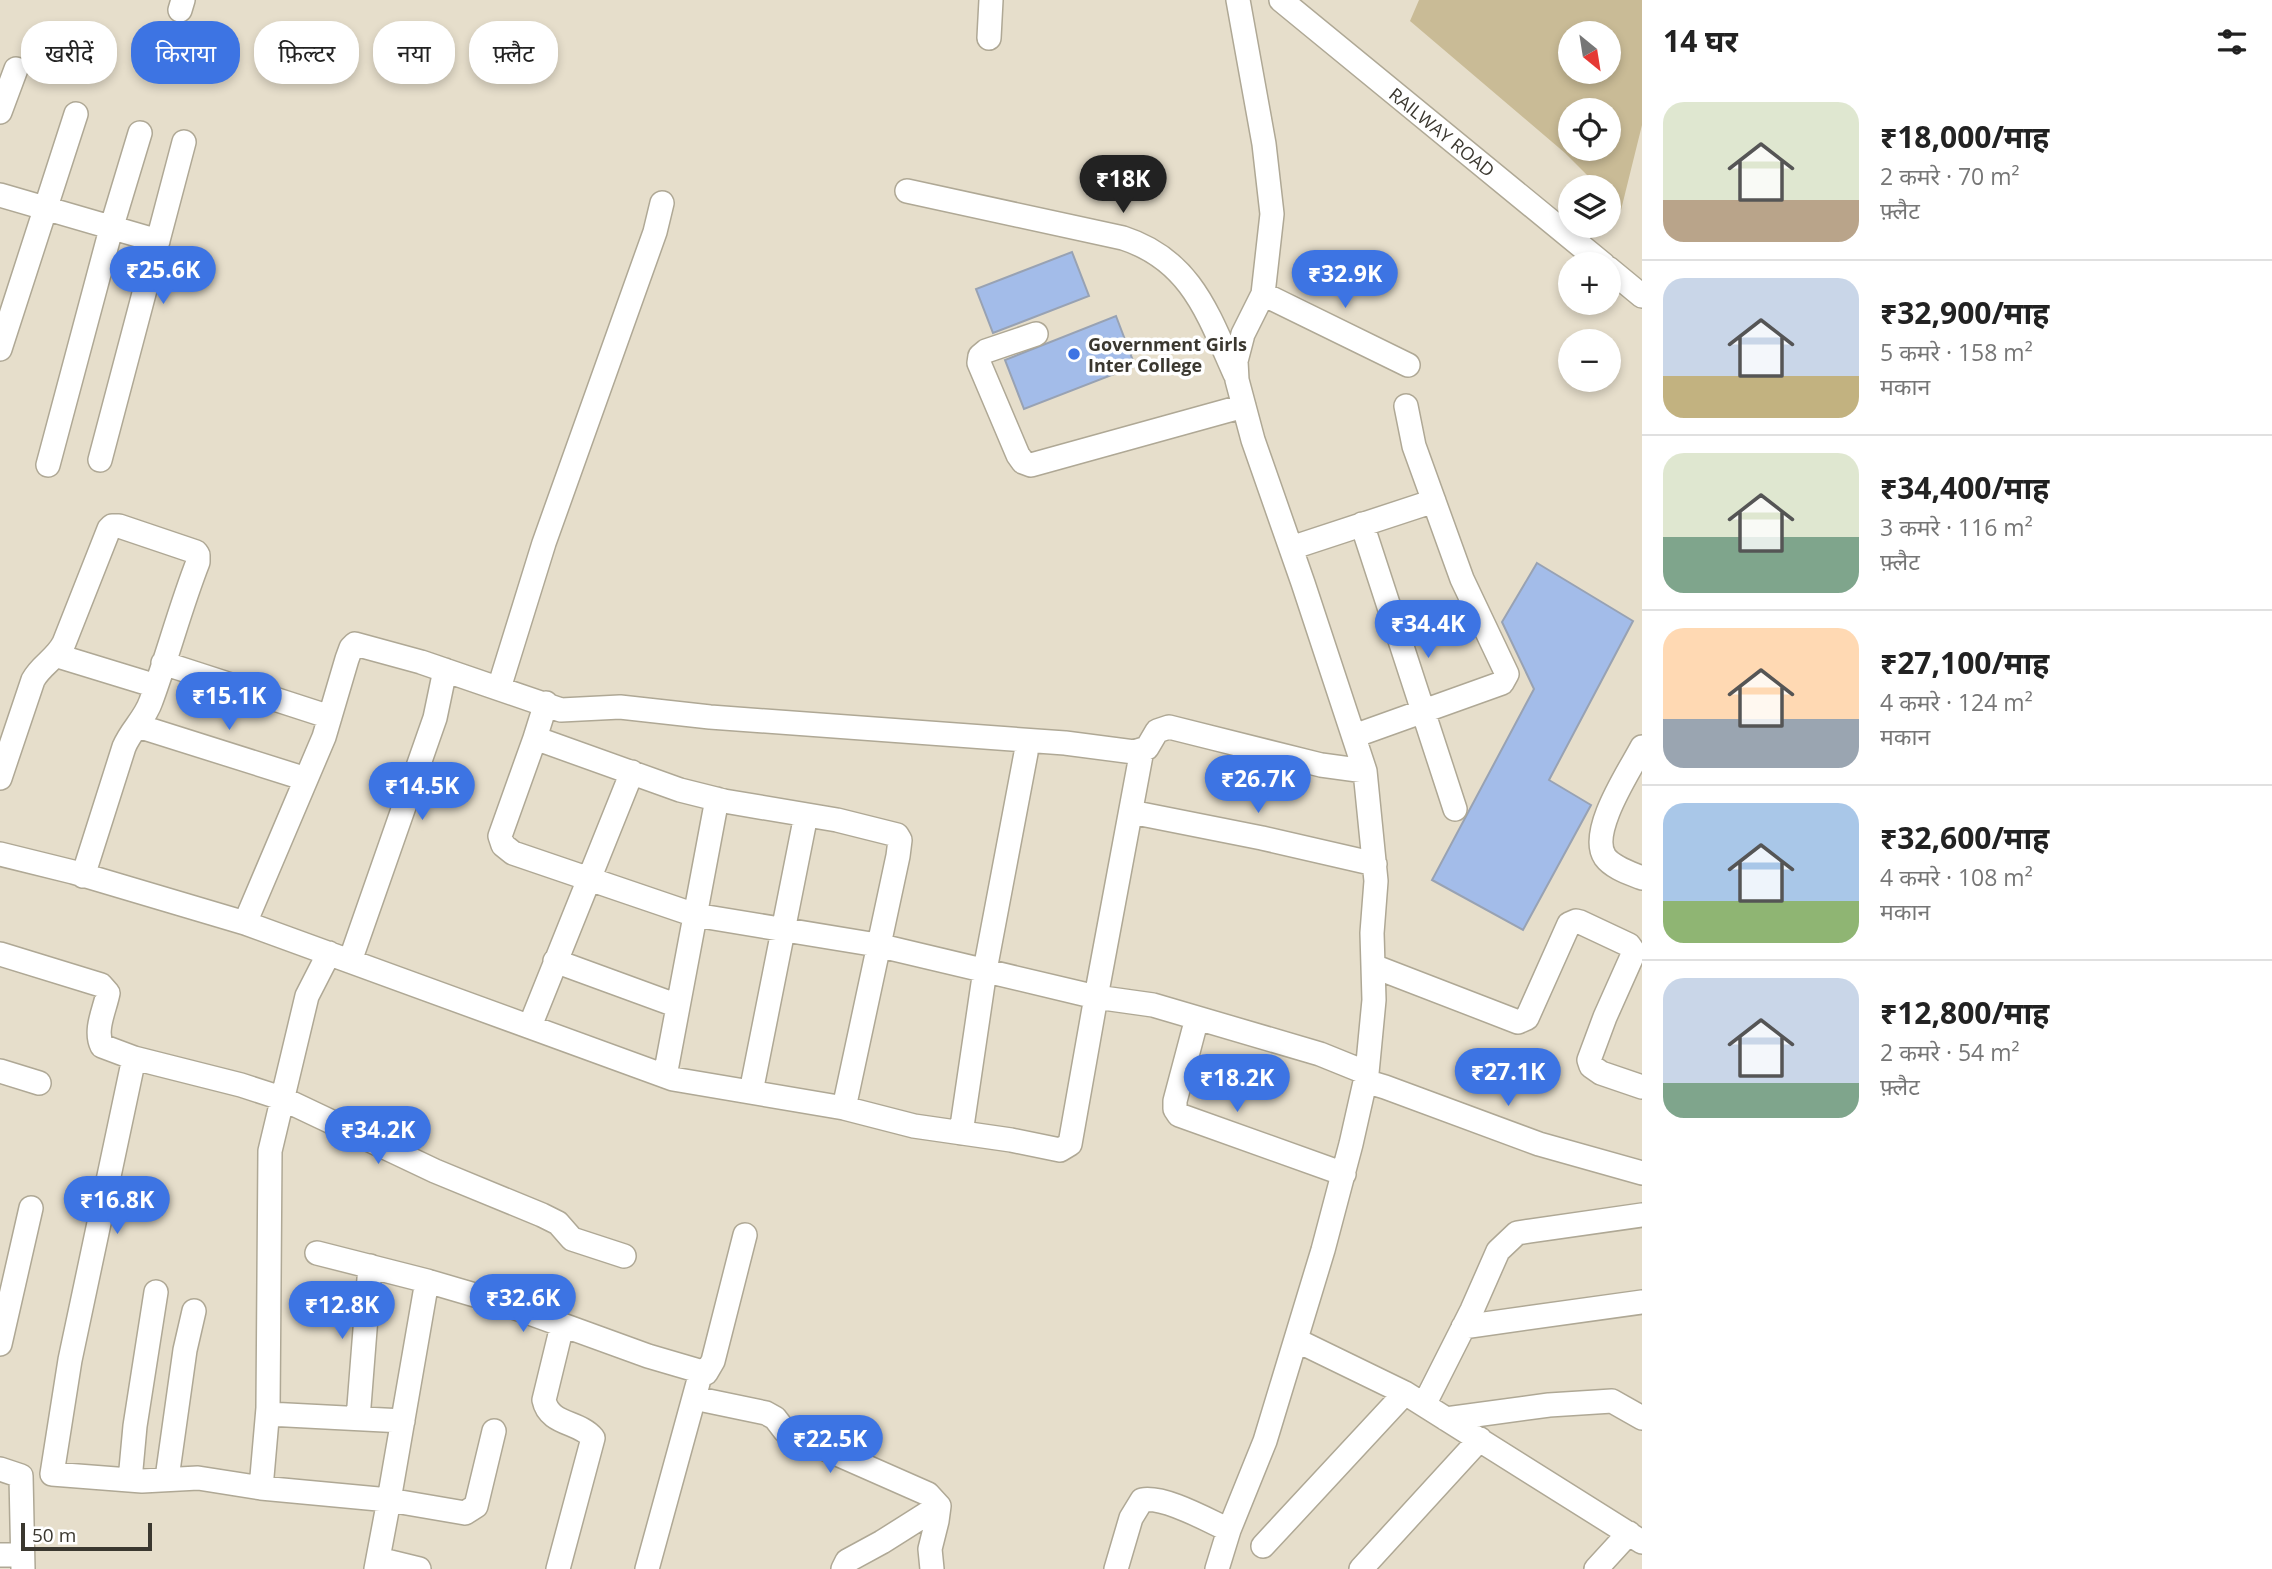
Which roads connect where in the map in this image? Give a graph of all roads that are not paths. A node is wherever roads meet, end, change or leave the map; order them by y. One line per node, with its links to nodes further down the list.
1 (991, 0): 4 (street)
2 (1238, 0): 18 (street)
3 (1281, 0): 16 (street, RAILWAY ROAD)
4 (989, 38)
5 (16, 69): 6 (street)
6 (0, 112)
7 (76, 114): 13 (street)
8 (140, 132): 14 (street)
9 (184, 142): 15 (street)
10 (907, 191): 23 (street)
11 (0, 195): 13 (street)
12 (662, 203): 35 (street)
13 (45, 210): 14 (street); 21 (street)
14 (111, 229): 15 (street); 27 (street)
15 (158, 241): 26 (street)
16 (1588, 252)
17 (1621, 279): 19 (street)
18 (1263, 294): 22 (street); 23 (street)
19 (1642, 296)
20 (1036, 334): 24 (street)
21 (0, 349)
22 (1408, 365)
23 (1237, 380): 24 (street)
24 (1244, 406): 30 (street)
25 (1406, 406): 28 (street)
26 (100, 460)
27 (48, 465)
28 (1434, 501): 29 (street); 37 (street)
29 (1362, 524): 30 (street); 37 (street)
30 (1291, 548): 40 (street)
31 (58, 656): 32 (street); 34 (street); 47 (street)
32 (163, 663): 34 (street); 38 (street)
33 (445, 670): 35 (street); 38 (street); 63 (street)
34 (156, 686): 39 (street)
35 (499, 688): 36 (street)
36 (546, 703): 41 (street); 43 (street)
37 (1421, 711): 40 (street); 50 (street)
38 (330, 717): 48 (street)
39 (138, 726): 48 (street); 55 (street)
40 (1353, 736): 45 (street)
41 (536, 738): 46 (street); 56 (street)
42 (1642, 747): 57 (street)
43 (1142, 750): 45 (street); 51 (street)
44 (1027, 753): 66 (street)
45 (1365, 771): 54 (street)
46 (632, 772): 49 (street); 56 (street)
47 (0, 778)
48 (306, 779): 59 (street)
49 (717, 799): 52 (street); 58 (street)
50 (1455, 809)
51 (1131, 812): 54 (street); 67 (street)
52 (806, 815): 60 (street); 61 (street)
53 (0, 853): 55 (street)
54 (1375, 864): 65 (street)
55 (83, 876): 59 (street)
56 (588, 878): 58 (street); 64 (street)
57 (1642, 878)
58 (695, 915): 60 (street); 68 (street)
59 (245, 923): 63 (street)
60 (782, 929): 61 (street); 77 (street)
61 (877, 945): 66 (street); 79 (street)
62 (0, 954): 71 (street)
63 (339, 957): 70 (street); 78 (street)
64 (555, 961): 68 (street); 70 (street)
65 (1373, 966): 74 (street); 76 (street)
66 (985, 970): 67 (street); 80 (street)
67 (1096, 996): 69 (street); 80 (street)
68 (678, 1006): 73 (street)
69 (1197, 1018): 74 (street); 82 (street)
70 (530, 1026): 73 (street)
71 (134, 1058): 78 (street); 109 (street)
72 (0, 1072): 75 (street)
73 (665, 1076): 77 (street)
74 (1366, 1077): 81 (street); 82 (street)
75 (39, 1083)
76 (1642, 1087)
77 (751, 1092): 79 (street)
78 (281, 1098): 87 (street); 102 (street)
79 (844, 1108): 80 (street)
80 (961, 1133)
81 (1642, 1173)
82 (1344, 1174): 95 (street)
83 (31, 1208): 96 (street)
84 (1642, 1214): 94 (street)
85 (745, 1235): 97 (street)
86 (317, 1252): 88 (street)
87 (624, 1256)
88 (370, 1266): 89 (street); 103 (street)
89 (427, 1281): 93 (street); 106 (street)
90 (156, 1292): 112 (street)
91 (1642, 1302): 94 (street)
92 (194, 1311): 111 (street)
93 (562, 1326): 97 (street); 122 (street)
94 (1463, 1327): 100 (street)
95 (1296, 1340): 100 (street); 116 (street)
96 (0, 1344)
97 (701, 1373): 99 (street)
98 (1642, 1395): 101 (street)
99 (694, 1398): 115 (street); 123 (street)
100 (1414, 1399): 104 (street); 118 (street)
101 (1612, 1401): 104 (street); 105 (street)
102 (268, 1414): 103 (street); 113 (street)
103 (358, 1419): 106 (street)
104 (1446, 1419): 108 (street)
105 (1642, 1419)
106 (403, 1421): 114 (street)
107 (494, 1431): 114 (street)
108 (1480, 1439): 117 (street); 128 (street)
109 (52, 1474): 110 (street); 112 (street)
110 (7, 1475): 119 (street)
111 (167, 1478): 112 (street); 113 (street)
112 (130, 1480)
113 (261, 1488): 114 (street)
114 (389, 1500): 120 (street)
115 (939, 1506): 124 (street); 125 (street)
116 (1229, 1530): 126 (street); 127 (street)
117 (1635, 1538): 129 (street)
118 (1263, 1546)
119 (15, 1559)
120 (377, 1564): 121 (street)
121 (419, 1569)
122 (558, 1569)
123 (647, 1569)
124 (844, 1569)
125 (932, 1569)
126 (1115, 1569)
127 (1217, 1569)
128 (1361, 1569)
129 (1596, 1569)

